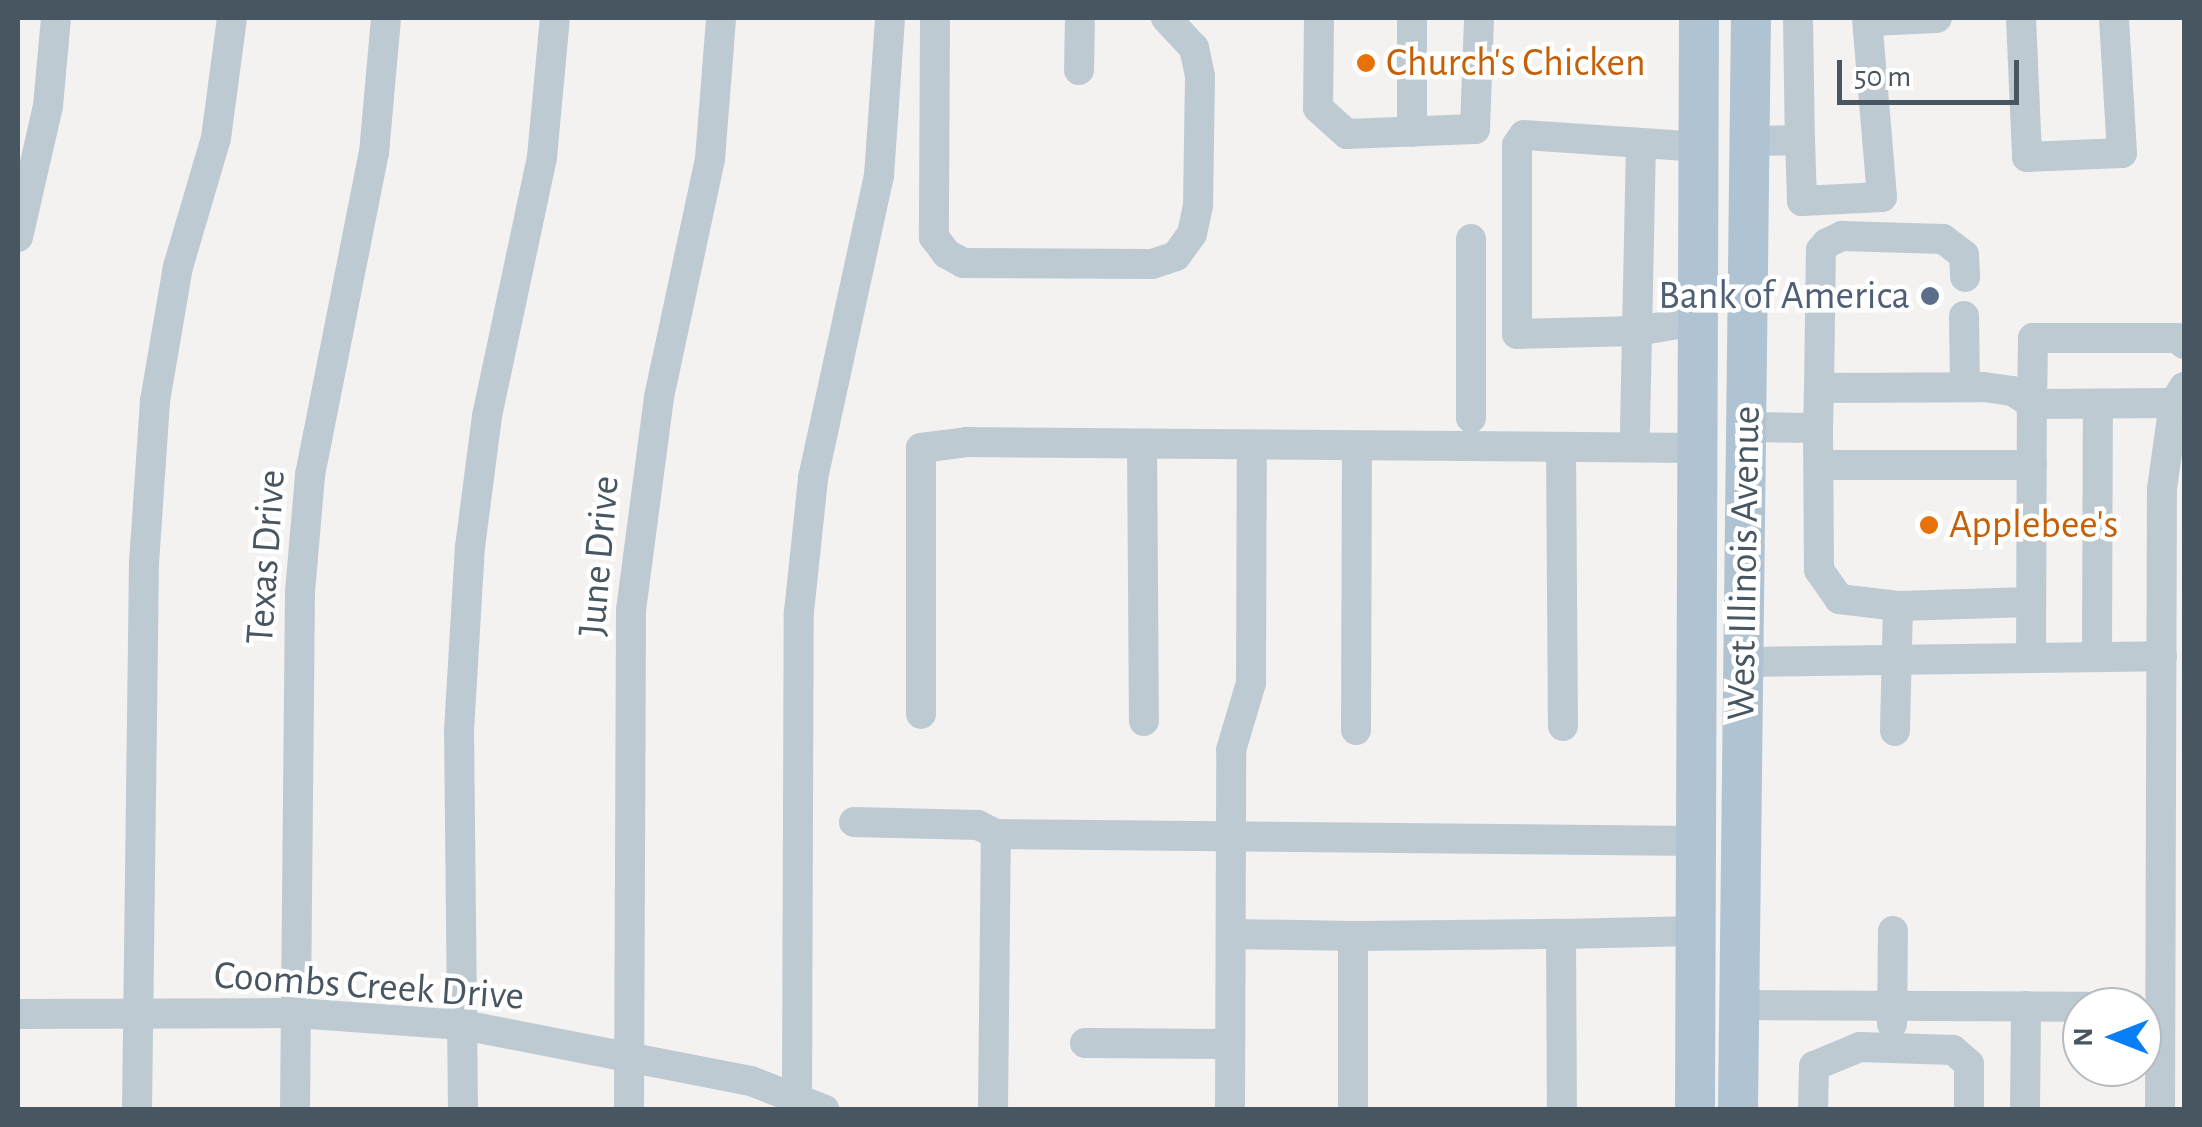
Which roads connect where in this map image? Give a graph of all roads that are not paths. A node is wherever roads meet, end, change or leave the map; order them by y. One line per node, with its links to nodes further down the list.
1 (56, 18): 28 (street)
2 (232, 18): 81 (street)
3 (386, 18): 82 (street, Texas Drive)
4 (555, 18): 84 (street)
5 (722, 18): 88 (street, June Drive)
6 (890, 18): 89 (street)
7 (935, 18): 9 (street)
8 (1080, 18): 22 (street)
9 (1166, 18)
10 (1319, 18): 23 (street)
11 (1412, 18): 23 (street)
12 (1479, 18): 23 (street)
13 (1700, 18): 27 (main road, West Illinois Avenue)
14 (1750, 18): 21 (main road, West Illinois Avenue)
15 (1798, 18): 20 (street)
16 (1937, 18): 19 (street)
17 (2021, 18): 18 (street)
18 (2114, 18)
19 (1869, 19): 24 (street)
20 (1797, 57): 21 (street); 24 (street)
21 (1750, 58): 25 (main road, West Illinois Avenue)
22 (1079, 70)
23 (1412, 132)
24 (1800, 140): 25 (street)
25 (1748, 142): 43 (main road, West Illinois Avenue)
26 (1641, 143): 27 (street); 33 (street); 35 (street)
27 (1698, 147): 32 (main road, West Illinois Avenue)
28 (18, 237)
29 (1471, 239): 34 (street)
30 (1964, 277): 38 (street)
31 (1964, 316): 37 (street)
32 (1696, 321): 33 (street); 50 (main road, West Illinois Avenue)
33 (1636, 331): 35 (street); 45 (street)
34 (1473, 333): 35 (street); 42 (street)
35 (1518, 334)
36 (2184, 344): 40 (street)
37 (1964, 387): 38 (street); 40 (street)
38 (1819, 388): 44 (street)
39 (2179, 395): 41 (street); 55 (street)
40 (2032, 404): 41 (street); 52 (street)
41 (2098, 404): 56 (street)
42 (1471, 418)
43 (1746, 427): 44 (street); 60 (main road, West Illinois Avenue)
44 (1818, 428): 51 (street)
45 (1640, 438): 49 (street); 50 (street)
46 (1142, 444): 47 (street); 61 (street); 62 (street)
47 (1252, 444): 48 (street); 68 (street)
48 (1357, 446): 49 (street); 64 (street)
49 (1561, 447): 63 (street)
50 (1695, 448): 59 (main road, West Illinois Avenue)
51 (1819, 465): 52 (street); 54 (street)
52 (2032, 465): 53 (street)
53 (2031, 602): 54 (street); 57 (street)
54 (1898, 606): 58 (street)
55 (2162, 656): 56 (street); 75 (street)
56 (2098, 657): 57 (street)
57 (2031, 658): 58 (street)
58 (1897, 660): 60 (street); 65 (street)
59 (1694, 662): 60 (main road); 69 (main road, West Illinois Avenue)
60 (1743, 662): 77 (main road, West Illinois Avenue)
61 (920, 714)
62 (1144, 722)
63 (1563, 726)
64 (1356, 730)
65 (1895, 731)
66 (854, 822): 67 (street)
67 (996, 834): 68 (street); 95 (street)
68 (1231, 835): 69 (street); 72 (street)
69 (1695, 840): 70 (main road, West Illinois Avenue)
70 (1695, 931): 73 (street); 76 (main road, West Illinois Avenue)
71 (1893, 931): 78 (street)
72 (1231, 934): 74 (street); 86 (street)
73 (1561, 934): 74 (street); 98 (street)
74 (1353, 936): 97 (street)
75 (2146, 987)
76 (1695, 1005): 77 (main road); 99 (main road, West Illinois Avenue)
77 (1740, 1005): 78 (street); 100 (main road, West Illinois Avenue)
78 (1892, 1006): 79 (street); 87 (street)
79 (2026, 1006): 80 (street); 103 (street)
80 (2062, 1006)
81 (138, 1013): 82 (street, Coombs Creek Drive); 83 (street, Coombs Creek Drive); 90 (street)
82 (296, 1013): 84 (street, Coombs Creek Drive); 91 (street, Texas Drive)
83 (18, 1014)
84 (464, 1024): 88 (street, Coombs Creek Drive); 92 (street)
85 (1085, 1043): 86 (street)
86 (1230, 1044): 96 (street)
87 (1892, 1047): 101 (street); 102 (street)
88 (629, 1054): 89 (street, Coombs Creek Drive); 93 (street, June Drive)
89 (797, 1098): 94 (street, Coombs Creek Drive)
90 (136, 1110)
91 (295, 1110)
92 (463, 1110)
93 (629, 1110)
94 (826, 1110)
95 (993, 1110)
96 (1230, 1110)
97 (1353, 1110)
98 (1562, 1110)
99 (1695, 1110)
100 (1738, 1110)
101 (1813, 1110)
102 (1969, 1110)
103 (2025, 1110)

